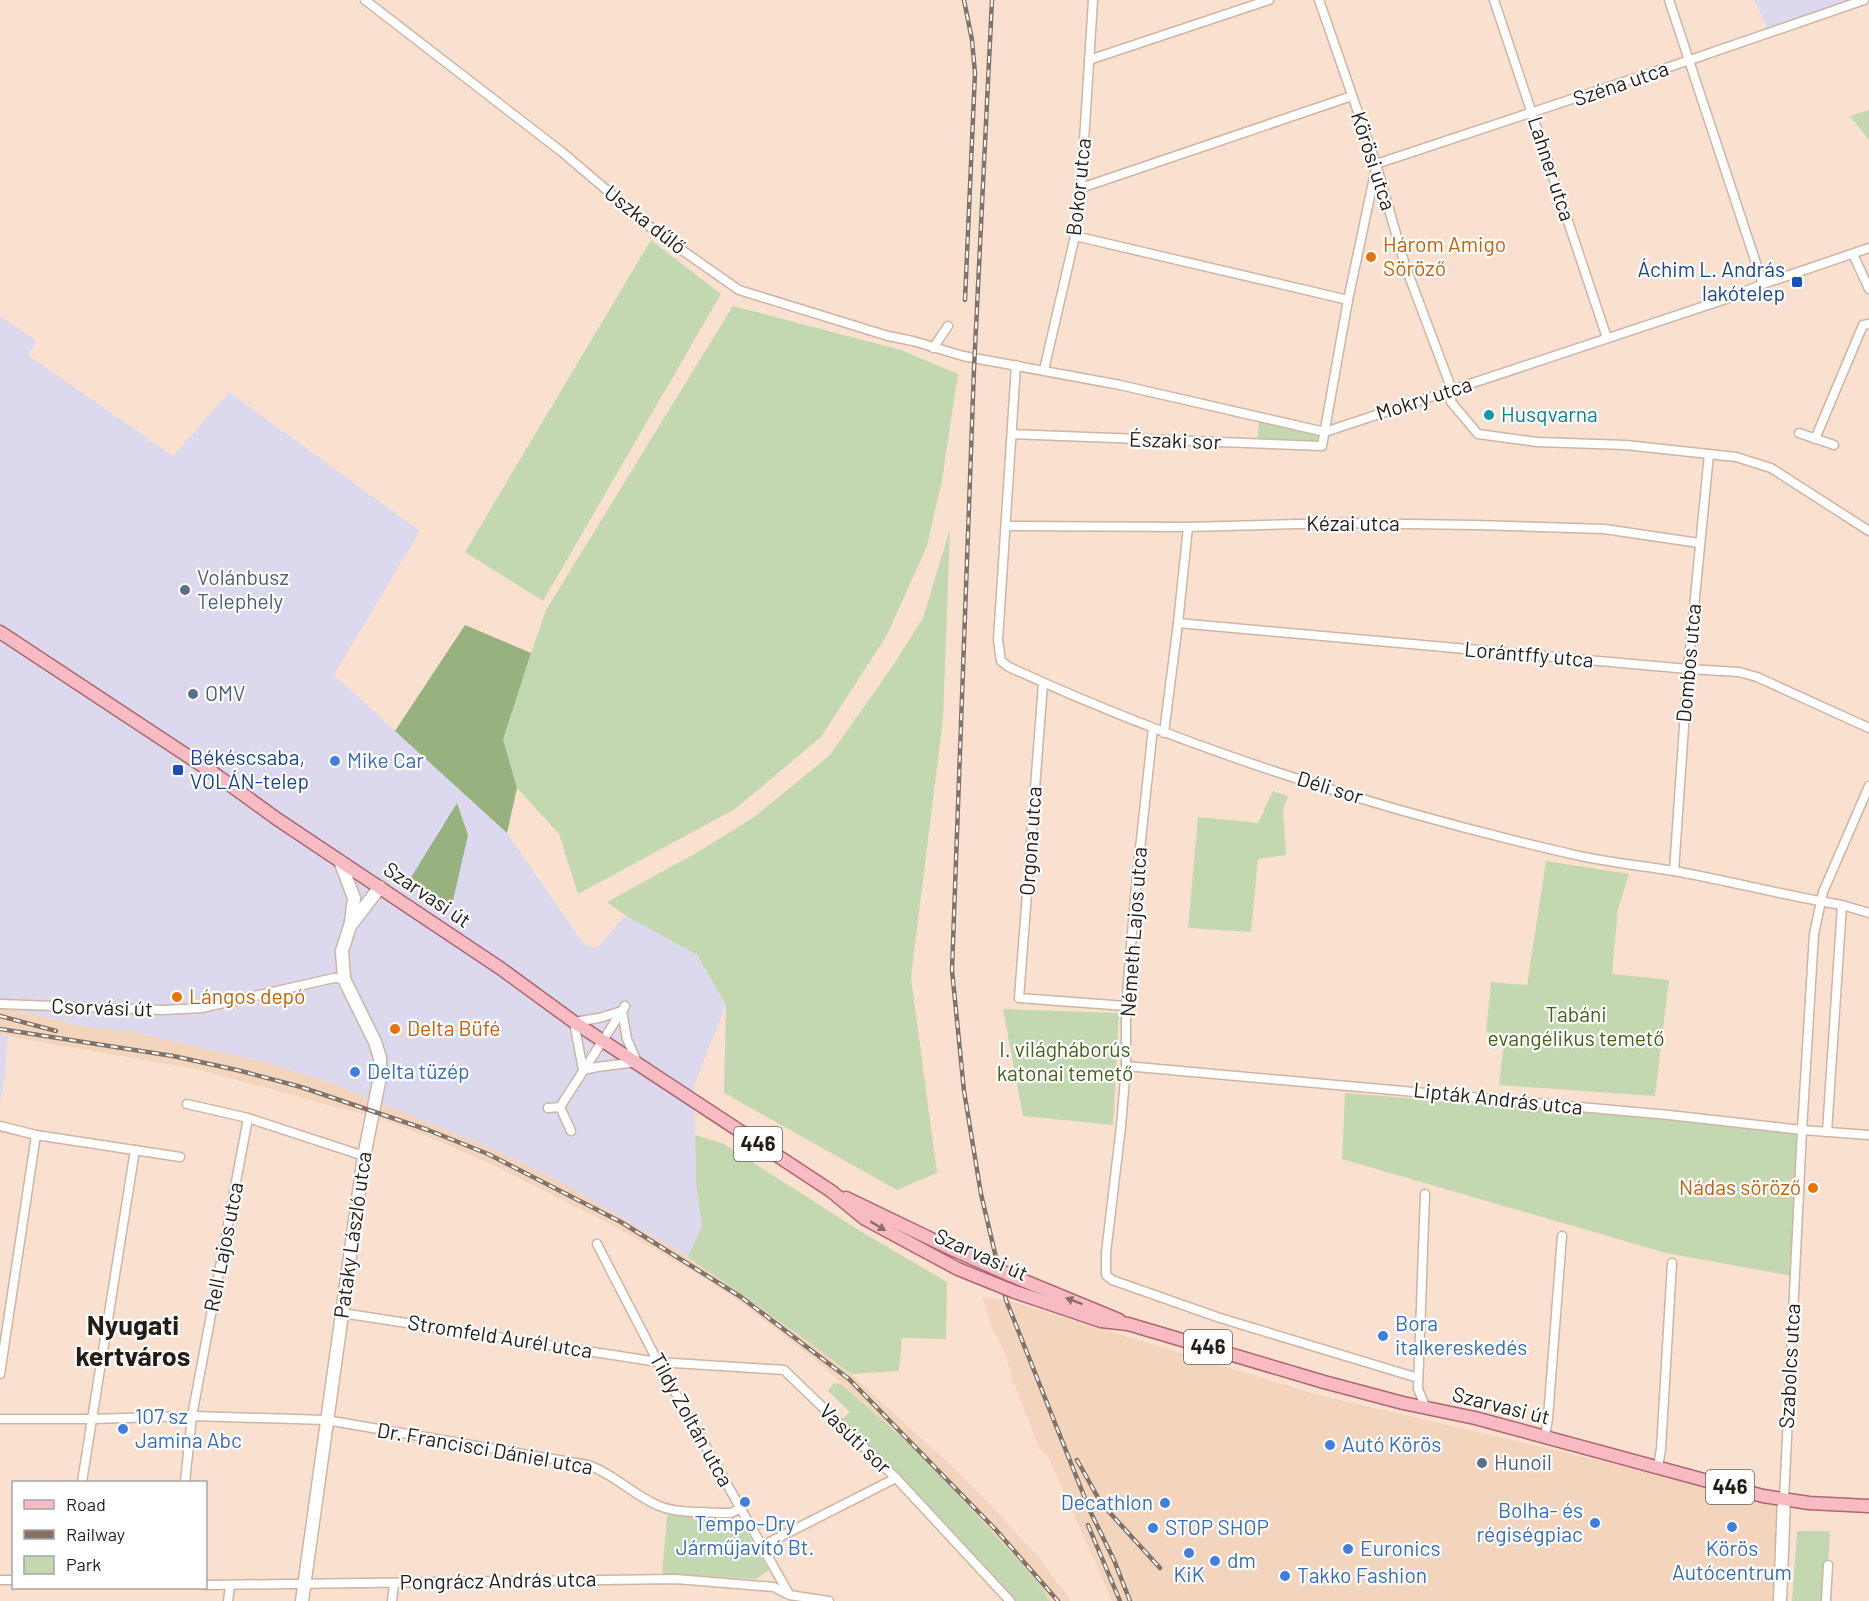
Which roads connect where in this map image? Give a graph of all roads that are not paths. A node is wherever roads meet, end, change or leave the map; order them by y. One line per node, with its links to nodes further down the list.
1 (364, 0): 23 (street, Uszka dűlő)
2 (1093, 0): 8 (street, Bokor utca)
3 (1269, 0): 8 (street)
4 (1319, 0): 10 (street, Körösi utca)
5 (1494, 0): 11 (street, Lahner utca)
6 (1669, 0): 9 (street)
7 (1864, 0): 9 (street, Széna utca)
8 (1089, 60): 13 (street, Bokor utca)
9 (1690, 60): 11 (street, Széna utca); 17 (street)
10 (1352, 96): 12 (street, Körösi utca); 13 (street)
11 (1533, 113): 12 (street, Széna utca); 22 (street, Lahner utca)
12 (1376, 164): 19 (street); 26 (street, Körösi utca)
13 (1081, 189): 14 (street, Bokor utca)
14 (1075, 236): 19 (street); 25 (street, Bokor utca)
15 (1869, 248): 16 (street, Mokry utca)
16 (1853, 254): 17 (street, Mokry utca); 18 (street)
17 (1763, 284): 22 (street, Mokry utca)
18 (1869, 289)
19 (1348, 300): 27 (street)
20 (1869, 324): 30 (street)
21 (948, 326): 23 (street)
22 (1607, 338): 26 (street, Mokry utca)
23 (933, 348): 24 (street, Uszka dűlő)
24 (1016, 365): 25 (street); 29 (street)
25 (1044, 370): 27 (street)
26 (1452, 390): 27 (street, Mokry utca); 32 (street)
27 (1325, 432): 29 (street, Északi sor)
28 (1799, 433): 30 (street)
29 (1012, 434): 33 (street)
30 (1815, 439): 31 (street)
31 (1834, 445)
32 (1709, 454): 35 (street); 36 (street, Dombos utca)
33 (1007, 526): 34 (street, Kézai utca); 40 (street, Déli sor)
34 (1188, 527): 36 (street, Kézai utca); 37 (street)
35 (1869, 531)
36 (1699, 543): 39 (street, Dombos utca)
37 (1178, 623): 39 (street, Lorántffy utca); 43 (street)
38 (0, 632): 45 (main road, Szarvasi út / 446)
39 (1688, 669): 42 (street, Lorántffy utca); 46 (street, Dombos utca)
40 (1043, 683): 41 (street, Déli sor); 54 (street, Orgona utca)
41 (1153, 728): 43 (street, Déli sor); 54 (street, Németh Lajos utca)
42 (1869, 728)
43 (1164, 733): 46 (street, Déli sor)
44 (1869, 786): 48 (street, Szabolcs utca)
45 (340, 861): 47 (main road, Szarvasi út / 446); 51 (street)
46 (1674, 872): 48 (street, Déli sor)
47 (380, 887): 51 (street, Pataky László utca); 56 (main road, Szarvasi út / 446)
48 (1820, 902): 49 (street, Déli sor); 66 (street, Szabolcs utca)
49 (1842, 905): 50 (street, Déli sor); 68 (street)
50 (1869, 913)
51 (350, 926): 52 (street, Pataky László utca)
52 (344, 980): 53 (street, Csorvási út); 73 (street, Pataky László utca)
53 (0, 1004)
54 (1126, 1006): 59 (street, Németh Lajos utca)
55 (624, 1009): 56 (street); 57 (street); 58 (street)
56 (574, 1022): 57 (main road, Szarvasi út / 446); 60 (street)
57 (602, 1040): 58 (main road, Szarvasi út / 446); 60 (street)
58 (637, 1062): 60 (street); 74 (main road, Szarvasi út / 446)
59 (1126, 1066): 66 (street, Lipták András utca); 83 (street, Németh Lajos utca)
60 (584, 1070): 62 (street)
61 (187, 1104): 64 (street)
62 (560, 1107): 63 (street); 67 (street)
63 (548, 1108)
64 (248, 1118): 73 (street); 85 (street, Rell Lajos utca)
65 (0, 1126): 69 (street)
66 (1802, 1130): 68 (street, Lipták András utca); 94 (street, Szabolcs utca)
67 (571, 1131)
68 (1827, 1132): 70 (street, Lipták András utca)
69 (36, 1135): 71 (street); 82 (street)
70 (1869, 1135)
71 (135, 1150): 72 (street); 87 (street)
72 (180, 1156)
73 (364, 1156): 79 (street, Pataky László utca)
74 (831, 1191): 80 (main road, Szarvasi út / 446, one-way to 74, bridge); 80 (main road, Szarvasi út / 446, one-way to 80, bridge)
75 (1425, 1194): 83 (street)
76 (1562, 1236): 89 (street)
77 (597, 1244): 81 (street, Tildy Zoltán utca)
78 (1672, 1263): 90 (street)
79 (342, 1313): 81 (street, Stromfeld Aurél utca); 88 (street, Pataky László utca)
80 (1128, 1324): 84 (main road, Szarvasi út / 446)
81 (658, 1362): 91 (street, Vasúti sor); 96 (street, Tildy Zoltán utca)
82 (0, 1374)
83 (1418, 1378): 84 (street)
84 (1426, 1408): 89 (main road, Szarvasi út / 446)
85 (192, 1416): 87 (street, Dr. Francisci Dániel utca); 88 (street, Dr. Francisci Dániel utca); 93 (street, Rell Lajos utca)
86 (0, 1419): 87 (street, Dr. Francisci Dániel utca)
87 (91, 1419): 92 (street)
88 (326, 1420): 96 (street, Dr. Francisci Dániel utca); 100 (street, Pataky László utca)
89 (1545, 1437): 90 (main road, Szarvasi út / 446)
90 (1658, 1467): 94 (main road, Szarvasi út / 446)
91 (896, 1478): 97 (street); 108 (street, Vasúti sor)
92 (82, 1481)
93 (185, 1481)
94 (1784, 1499): 95 (main road, Szarvasi út / 446); 109 (street, Szabolcs utca)
95 (1869, 1506)
96 (739, 1509): 97 (street, Tildy Zoltán utca)
97 (762, 1546): 103 (street, Tildy Zoltán utca)
98 (1828, 1565): 110 (street)
99 (394, 1582): 100 (street, Pongrácz András utca); 103 (street, Pongrácz András utca); 106 (street)
100 (303, 1584): 102 (street, Pongrácz András utca); 105 (street, Pataky László utca)
101 (207, 1585): 102 (street, Pongrácz András utca)
102 (230, 1586): 104 (street)
103 (789, 1598): 107 (street, Pongrácz András utca)
104 (228, 1601)
105 (302, 1601)
106 (392, 1601)
107 (828, 1601)
108 (1010, 1601)
109 (1780, 1601)
110 (1826, 1601)

